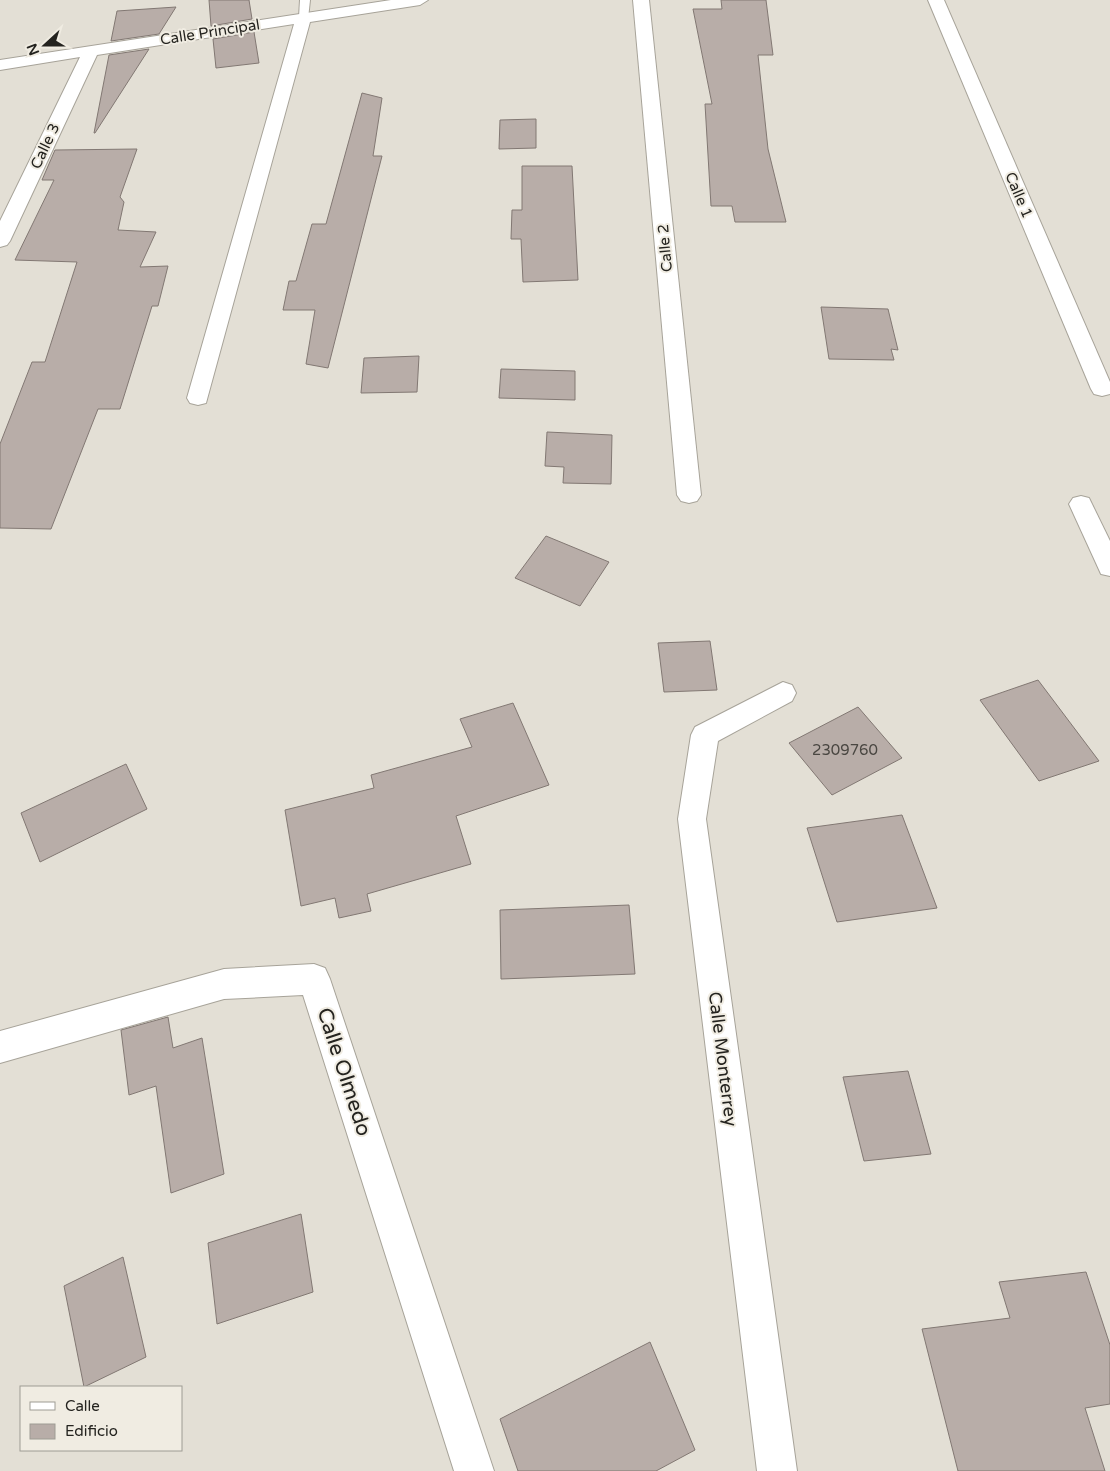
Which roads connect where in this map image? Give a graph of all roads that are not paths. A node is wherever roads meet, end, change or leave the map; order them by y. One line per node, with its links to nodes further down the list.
1 (420, 0): 4 (street, Calle Principal)
2 (641, 0): 10 (street, Calle 2)
3 (936, 0): 8 (street, Calle 1)
4 (304, 9): 5 (street, Calle Principal); 9 (street)
5 (91, 51): 6 (street, Calle Principal); 7 (street, Calle 3)
6 (0, 65)
7 (0, 242)
8 (1102, 389)
9 (198, 398)
10 (689, 495)
11 (1081, 504): 12 (street)
12 (1110, 567)
13 (783, 693): 16 (street, Calle Monterrey)
14 (0, 1047): 15 (street, Calle Olmedo)
15 (474, 1471)
16 (777, 1471)

